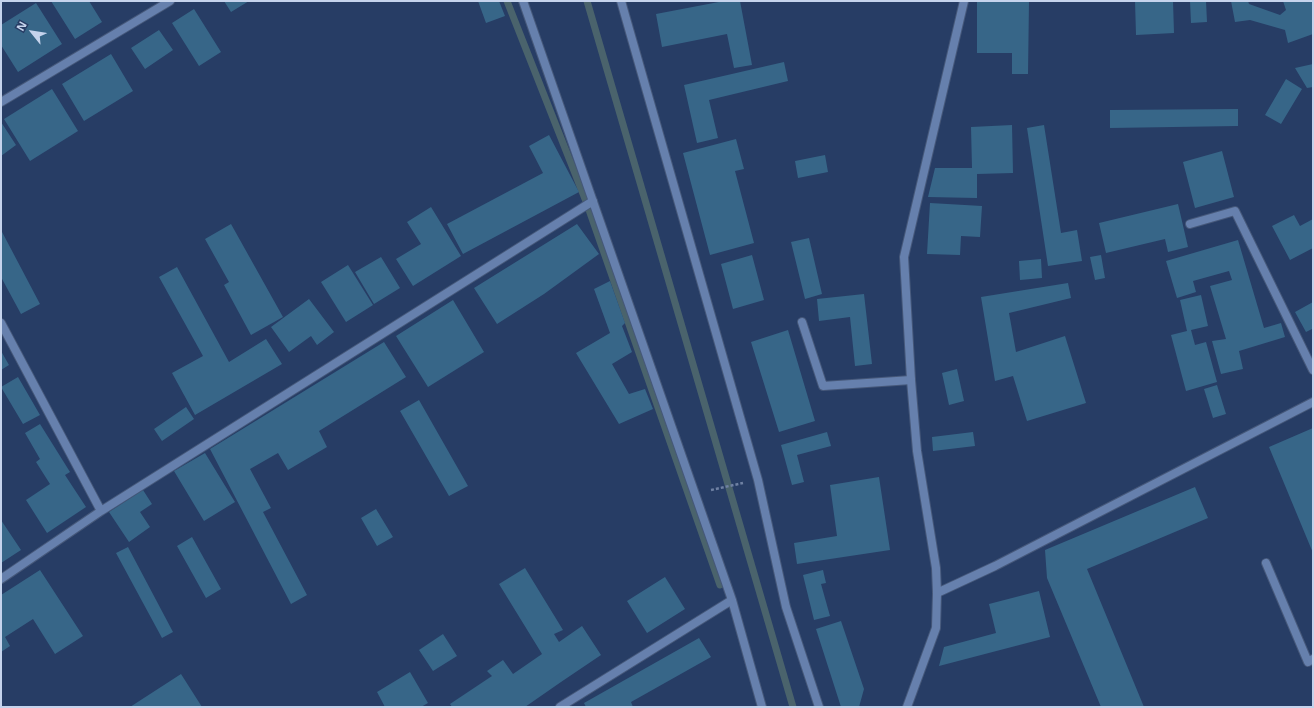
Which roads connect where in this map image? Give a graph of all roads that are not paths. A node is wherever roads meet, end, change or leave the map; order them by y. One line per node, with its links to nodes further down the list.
1 (170, 1): 5 (street)
2 (523, 1): 6 (street)
3 (621, 1): 21 (street)
4 (964, 1): 11 (street)
5 (1, 102)
6 (592, 201): 13 (street); 17 (street)
7 (1190, 224): 10 (street)
8 (802, 322): 11 (street)
9 (1, 323): 13 (street)
10 (1313, 370)
11 (911, 380): 16 (street)
12 (1313, 402): 16 (street)
13 (101, 511): 15 (street)
14 (1266, 563): 18 (street)
15 (1, 579)
16 (937, 593): 22 (street)
17 (732, 600): 19 (street); 20 (street)
18 (1313, 659)
19 (560, 707)
20 (762, 707)
21 (819, 707)
22 (906, 707)

